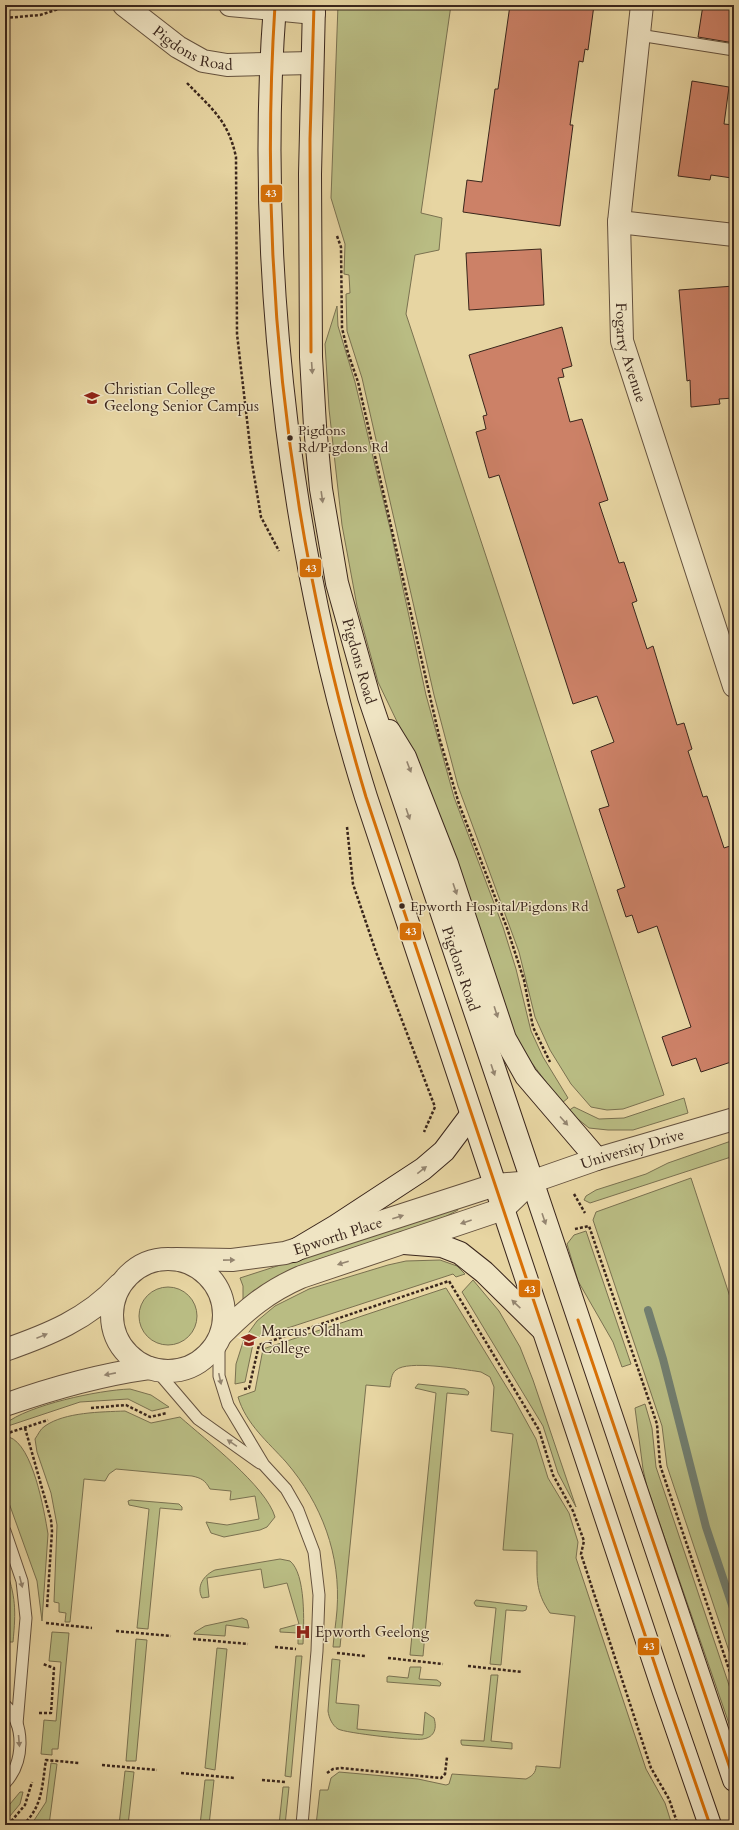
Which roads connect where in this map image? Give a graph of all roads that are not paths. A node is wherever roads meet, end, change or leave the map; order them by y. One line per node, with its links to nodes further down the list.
1 (124, 5): 8 (street, Pigdons Road)
2 (230, 5): 4 (street, Pigdons Road)
3 (642, 5): 6 (street, Fogarty Avenue)
4 (275, 7): 5 (street, Pigdons Road); 8 (street, Pigdons Road)
5 (314, 9): 9 (street, Pigdons Road)
6 (639, 35): 7 (lane); 10 (street, Fogarty Avenue)
7 (734, 50)
8 (272, 63): 9 (street, Pigdons Road); 14 (street, Pigdons Road)
9 (312, 63): 13 (street, Pigdons Road, one-way to 13)
10 (619, 222): 11 (street); 12 (street, Fogarty Avenue)
11 (734, 235)
12 (734, 686)
13 (369, 697): 16 (street, one-way to 16); 17 (street, Pigdons Road, one-way to 17)
14 (472, 1115): 18 (street, Pigdons Road); 21 (street, one-way to 14)
15 (734, 1119): 16 (street, University Drive)
16 (597, 1159): 17 (street, University Drive)
17 (531, 1182): 18 (street, University Drive); 19 (street, University Drive); 33 (street, Pigdons Road, one-way to 33)
18 (495, 1185): 19 (street, Pigdons Road); 21 (street, Epworth Place, one-way to 18)
19 (504, 1209): 20 (street, Epworth Place, one-way to 20); 24 (street, Pigdons Road)
20 (404, 1243): 24 (street, one-way to 20); 25 (street, Epworth Place, one-way to 25)
21 (294, 1251): 22 (street, Epworth Place, one-way to 21)
22 (176, 1259): 23 (street); 25 (street)
23 (123, 1282): 26 (street, one-way to 23); 27 (street)
24 (544, 1331): 36 (street, Pigdons Road)
25 (220, 1337): 27 (street); 29 (lane, one-way to 29)
26 (5, 1350)
27 (152, 1369): 28 (street, one-way to 28); 29 (lane, one-way to 27)
28 (5, 1405)
29 (264, 1465): 35 (lane)
30 (5, 1531): 32 (lane, one-way to 32)
31 (5, 1706): 32 (lane)
32 (17, 1724): 34 (lane, one-way to 34)
33 (734, 1780)
34 (5, 1783)
35 (302, 1825)
36 (710, 1825)

